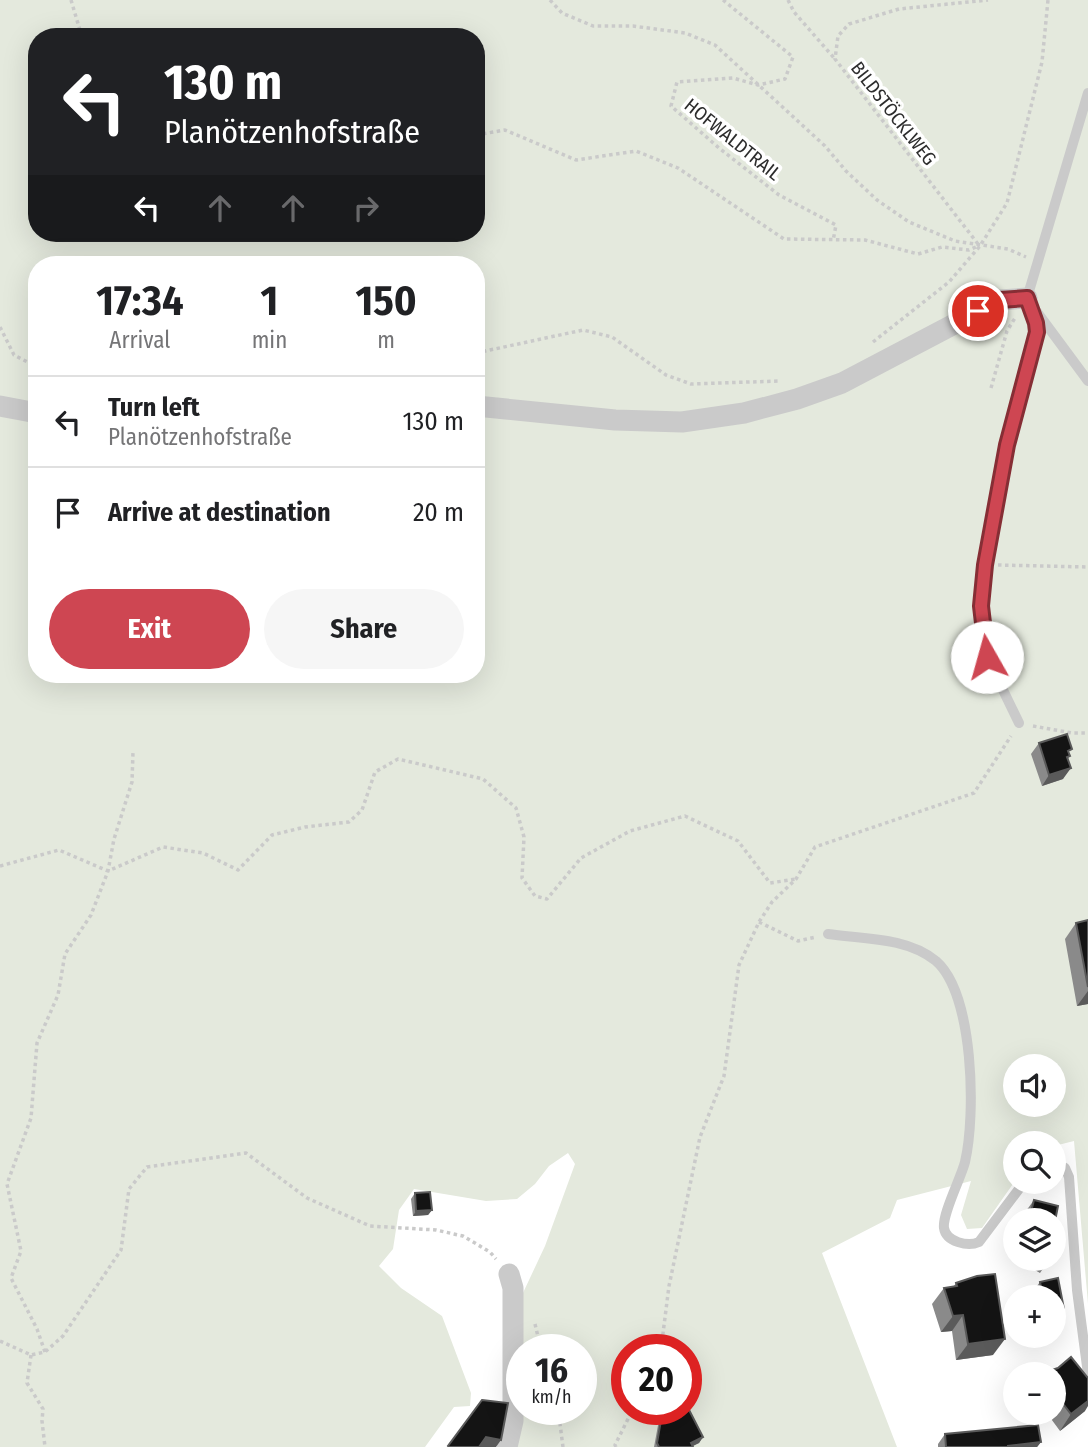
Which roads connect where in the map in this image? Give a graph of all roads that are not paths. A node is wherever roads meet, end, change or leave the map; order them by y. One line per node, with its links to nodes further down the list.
1 (1088, 93): 2 (lane)
2 (1027, 298): 3 (lane); 5 (street); 7 (lane)
3 (1088, 381)
4 (0, 405): 6 (street)
5 (485, 406)
6 (28, 411)
7 (1019, 723)
8 (828, 934): 10 (lane)
9 (1066, 1170): 12 (lane)
10 (1015, 1194)
11 (509, 1274): 13 (street)
12 (1088, 1374)
13 (507, 1447)

